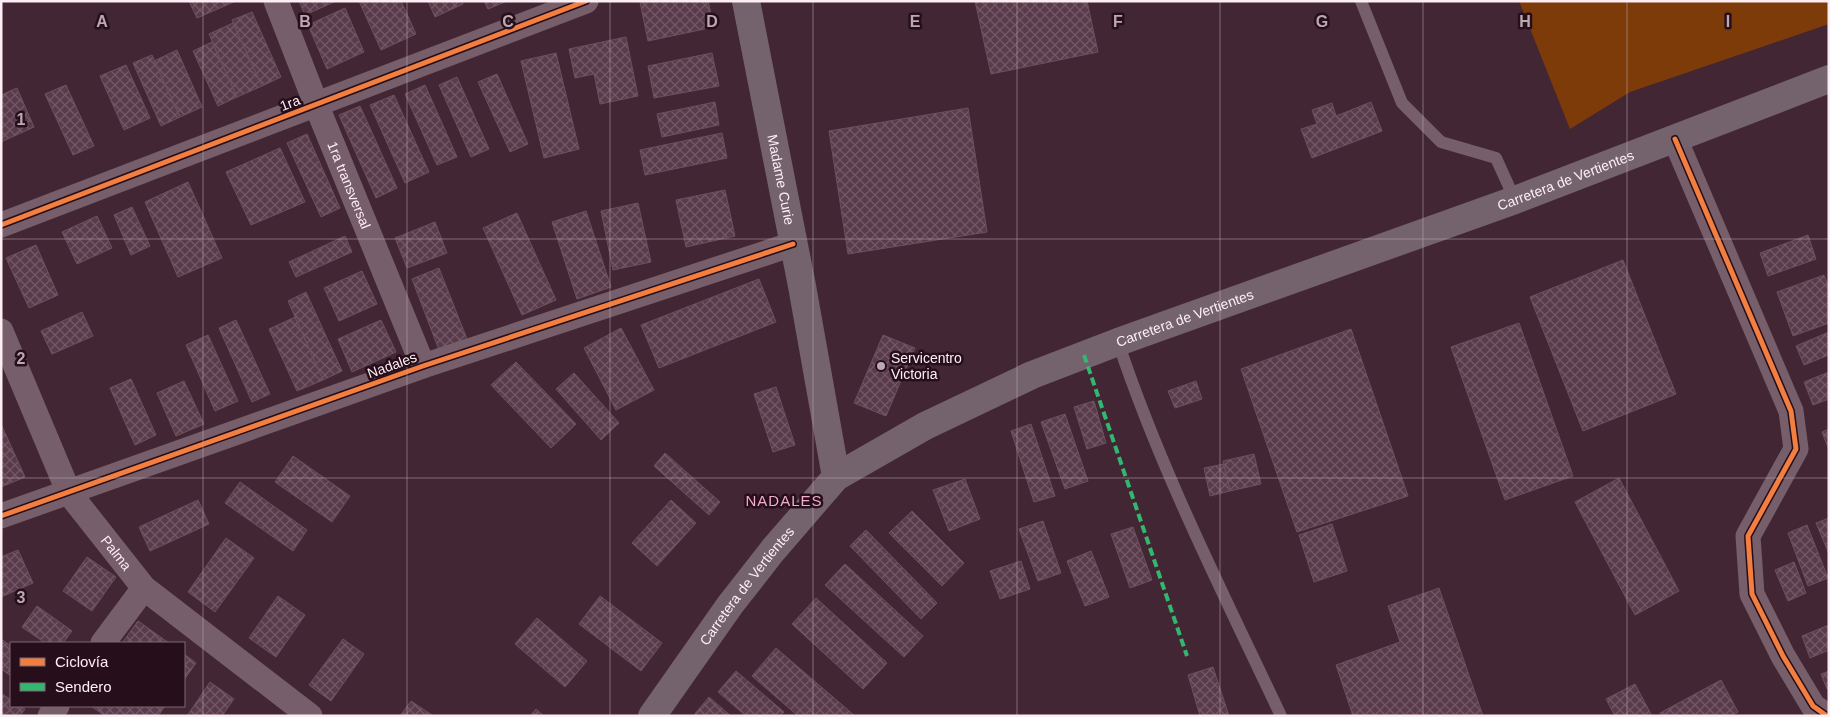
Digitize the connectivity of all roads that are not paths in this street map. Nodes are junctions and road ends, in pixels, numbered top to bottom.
1 (276, 1) edge
2 (586, 1) edge
3 (746, 1) edge
4 (1361, 1) edge
5 (1829, 79) edge
6 (316, 104) junction
7 (1675, 139) junction
8 (1515, 200) junction
9 (1, 225) edge
10 (794, 244) junction
11 (1, 331) edge
12 (1118, 342) junction
13 (423, 366) junction
14 (836, 477) junction
15 (68, 493) junction
16 (1, 516) edge
17 (144, 588) junction
18 (104, 642) edge
19 (310, 716) edge
20 (652, 716) edge
21 (1281, 716) edge
22 (1826, 716) edge

1 - 6 street, 1ra transversal
2 - 6 street, 1ra
3 - 10 main road, Madame Curie
4 - 8 lane
5 - 7 main road, Carretera de Vertientes
6 - 9 street, 1ra
6 - 13 street, 1ra transversal
7 - 8 main road, Carretera de Vertientes
7 - 22 street
8 - 12 main road, Carretera de Vertientes
10 - 13 street, Nadales
10 - 14 main road, Madame Curie
11 - 15 street, Palma
12 - 14 main road, Carretera de Vertientes
12 - 21 lane
13 - 15 street, Nadales
14 - 20 main road, Carretera de Vertientes
15 - 16 street, Nadales
15 - 17 street, Palma
17 - 18 street
17 - 19 street, Palma

